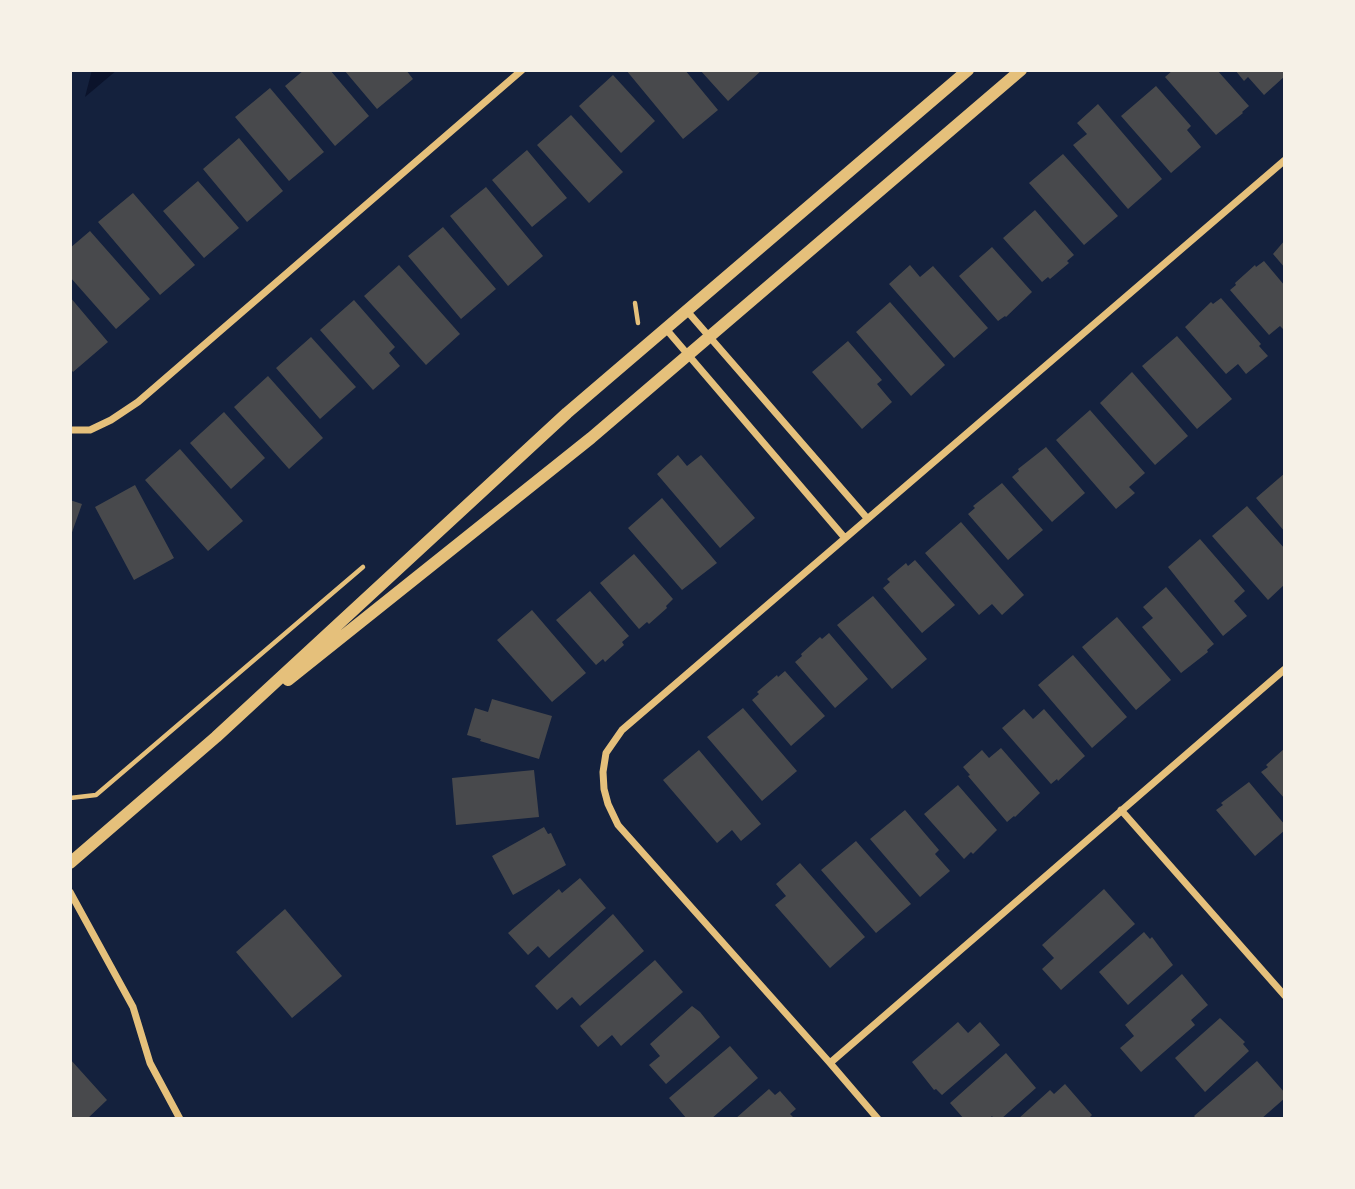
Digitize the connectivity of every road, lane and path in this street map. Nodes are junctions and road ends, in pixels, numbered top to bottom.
1 (522, 70) edge
2 (968, 70) edge
3 (1021, 70) edge
4 (1285, 160) edge
5 (635, 303) dead end
6 (687, 311) junction
7 (666, 329) junction
8 (640, 333) dead end
9 (709, 336) junction
10 (688, 354) junction
11 (70, 430) edge
12 (867, 518) junction
13 (845, 537) junction
14 (372, 560) dead end
15 (1285, 669) edge
16 (216, 737) junction
17 (70, 798) edge
18 (1121, 810) junction
19 (70, 863) edge
20 (70, 892) edge
21 (1285, 996) edge
22 (830, 1063) junction
23 (180, 1119) edge
24 (878, 1119) edge

1 - 11 street
2 - 6 street
3 - 9 street
4 - 12 street
5 - 8 path
6 - 7 street
6 - 9 street
7 - 10 street
7 - 16 street
9 - 10 street
9 - 12 street
10 - 13 street
10 - 16 street
12 - 13 street
13 - 22 street
14 - 17 path
15 - 18 street
16 - 19 street
18 - 21 street
18 - 22 street
20 - 23 street
22 - 24 street

